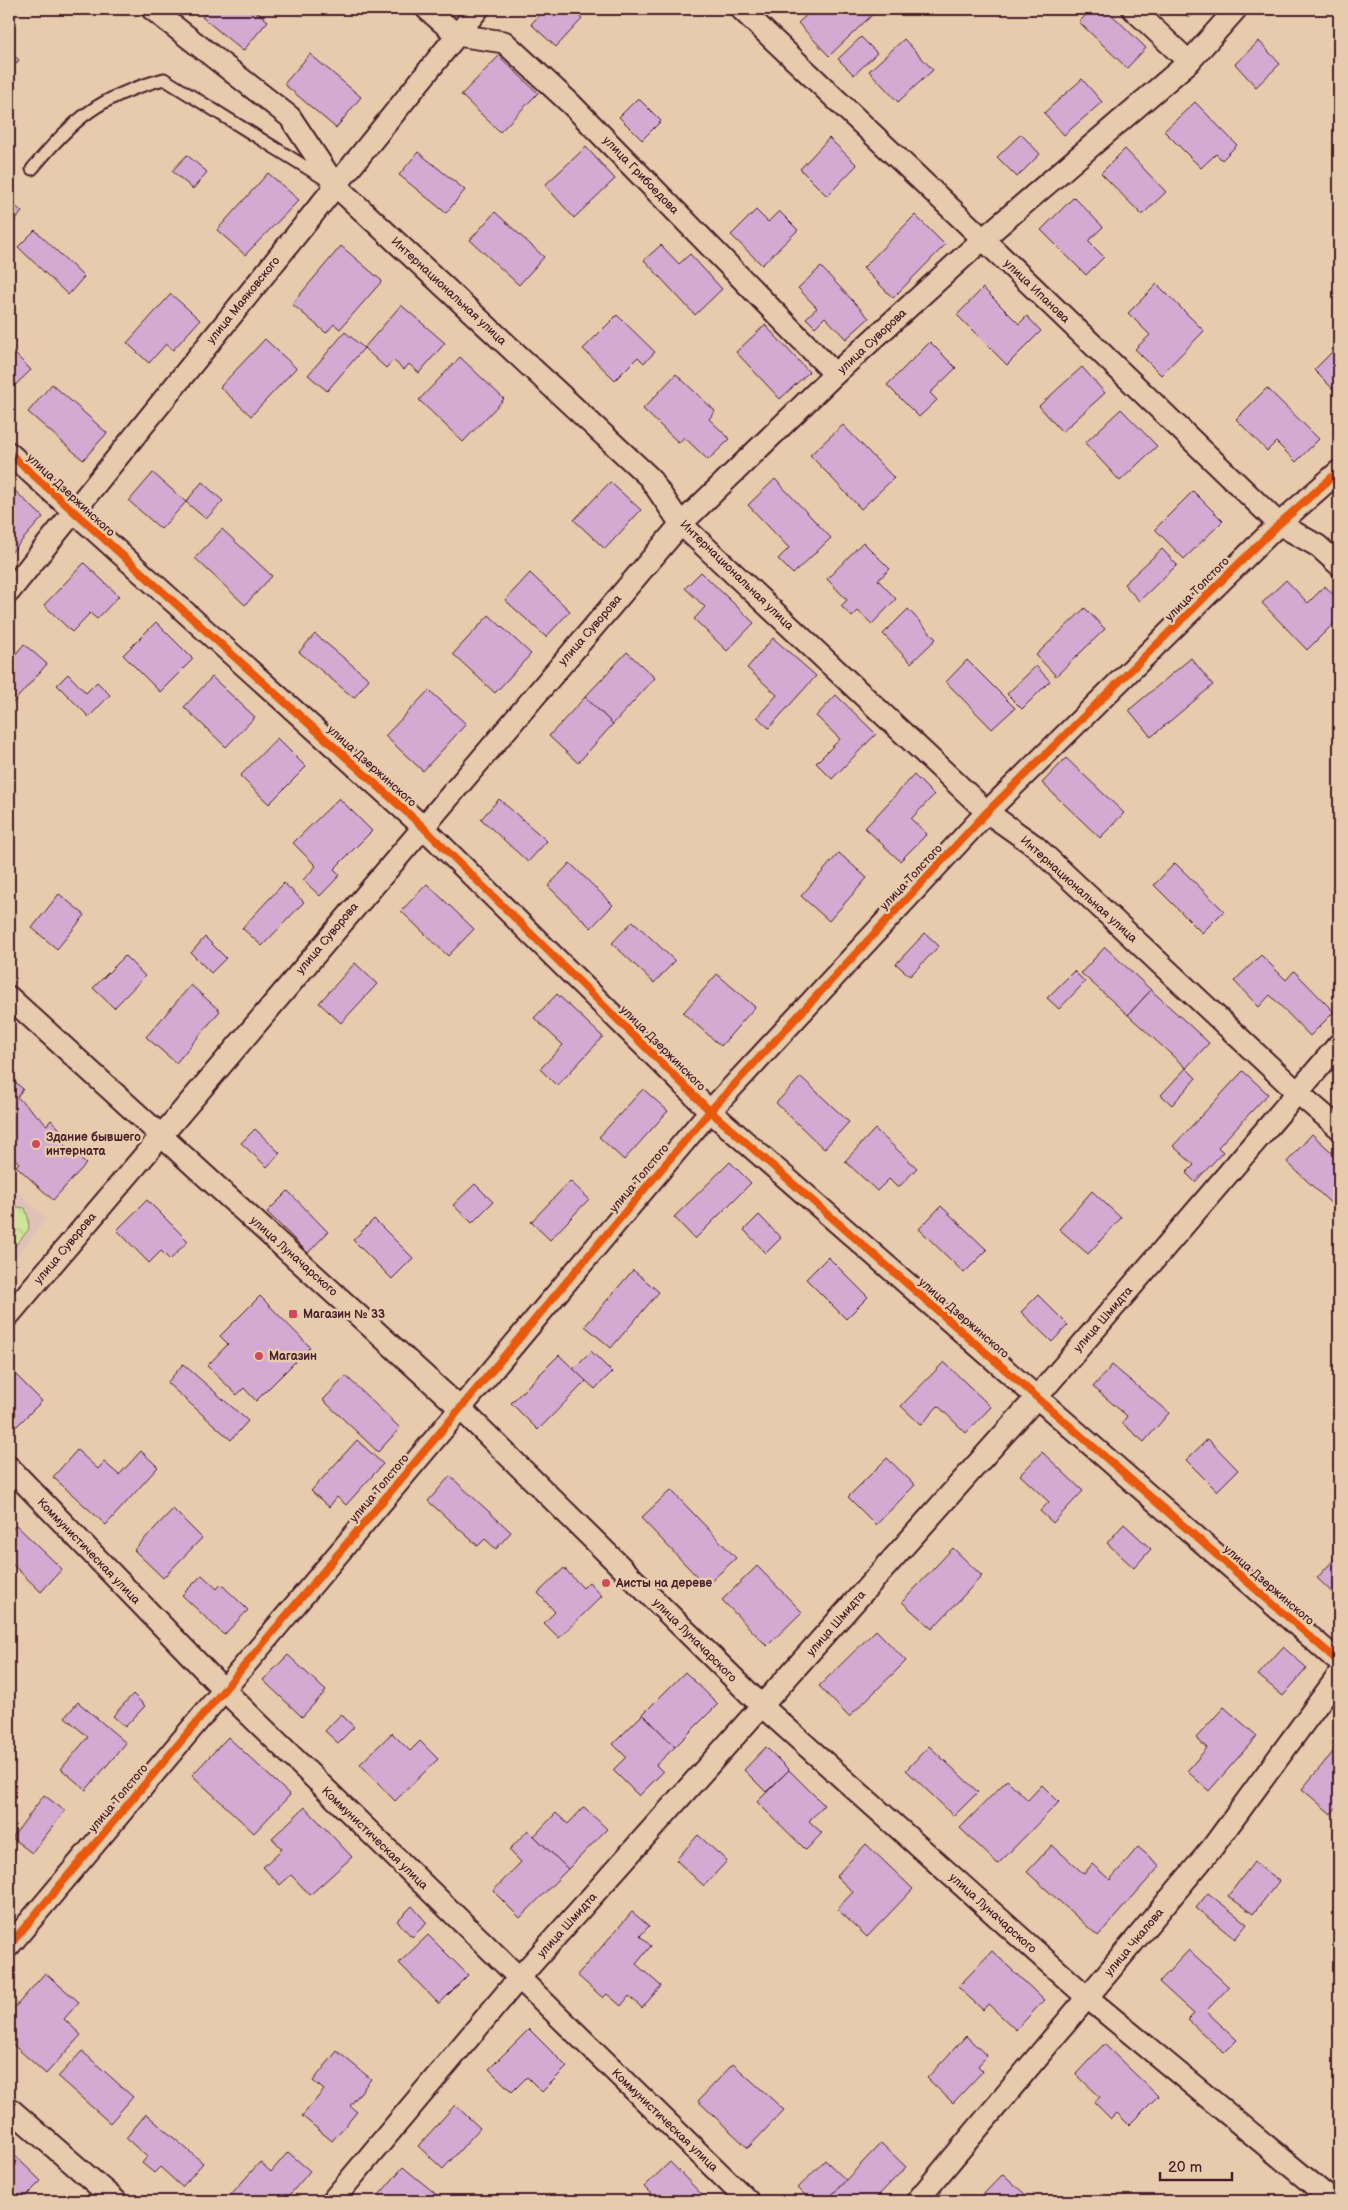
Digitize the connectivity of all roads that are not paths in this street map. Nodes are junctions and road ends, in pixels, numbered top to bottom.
1 (152, 9) edge
2 (427, 9) edge
3 (478, 9) edge
4 (741, 9) edge
5 (1133, 9) edge
6 (1236, 9) edge
7 (457, 35) junction
8 (1189, 62) junction
9 (32, 169) dead end
10 (335, 185) junction
11 (983, 238) junction
12 (835, 374) junction
13 (9, 453) edge
14 (1339, 471) edge
15 (73, 513) junction
16 (681, 524) junction
17 (1279, 524) junction
18 (1339, 565) edge
19 (9, 592) edge
20 (987, 812) junction
21 (422, 826) junction
22 (9, 997) edge
23 (1339, 1044) edge
24 (1297, 1092) junction
25 (710, 1111) junction
26 (1339, 1128) edge
27 (160, 1135) junction
28 (9, 1315) edge
29 (1037, 1396) junction
30 (461, 1409) junction
31 (9, 1467) edge
32 (1339, 1662) edge
33 (1339, 1675) edge
34 (222, 1690) junction
35 (763, 1707) junction
36 (9, 1946) edge
37 (519, 1978) junction
38 (1088, 1998) junction
39 (9, 2108) edge
40 (116, 2201) edge
41 (332, 2201) edge
42 (748, 2201) edge
43 (918, 2201) edge
44 (1333, 2201) edge

1 - 10 street, Интернациональная улица
2 - 7 street
3 - 7 street, улица Маяковского
4 - 11 street, улица Ипанова
5 - 8 street
6 - 8 street, улица Суворова
7 - 10 street, улица Маяковского
7 - 12 street, улица Грибоедова
8 - 11 street, улица Суворова
9 - 10 lane
10 - 15 street, улица Маяковского
10 - 16 street, Интернациональная улица
11 - 12 street, улица Суворова
11 - 17 street, улица Ипанова
12 - 16 street, улица Суворова
13 - 15 street, улица Дзержинского
14 - 17 street, улица Толстого
15 - 19 street, улица Маяковского
15 - 21 street, улица Дзержинского
16 - 20 street, Интернациональная улица
16 - 21 street, улица Суворова
17 - 18 street, улица Ипанова
17 - 20 street, улица Толстого
20 - 24 street, Интернациональная улица
20 - 25 street, улица Толстого
21 - 25 street, улица Дзержинского
21 - 27 street, улица Суворова
22 - 27 street, улица Луначарского
23 - 24 street, улица Шмидта
24 - 26 street, Интернациональная улица
24 - 29 street, улица Шмидта
25 - 29 street, улица Дзержинского
25 - 30 street, улица Толстого
27 - 28 street, улица Суворова
27 - 30 street, улица Луначарского
29 - 32 street, улица Дзержинского
29 - 35 street, улица Шмидта
30 - 34 street, улица Толстого
30 - 35 street, улица Луначарского
31 - 34 street, Коммунистическая улица
33 - 38 street, улица Чкалова
34 - 36 street, улица Толстого
34 - 37 street, Коммунистическая улица
35 - 37 street, улица Шмидта
35 - 38 street, улица Луначарского
37 - 41 street, улица Шмидта
37 - 42 street, Коммунистическая улица
38 - 43 street, улица Чкалова
38 - 44 street, улица Луначарского
39 - 40 street

